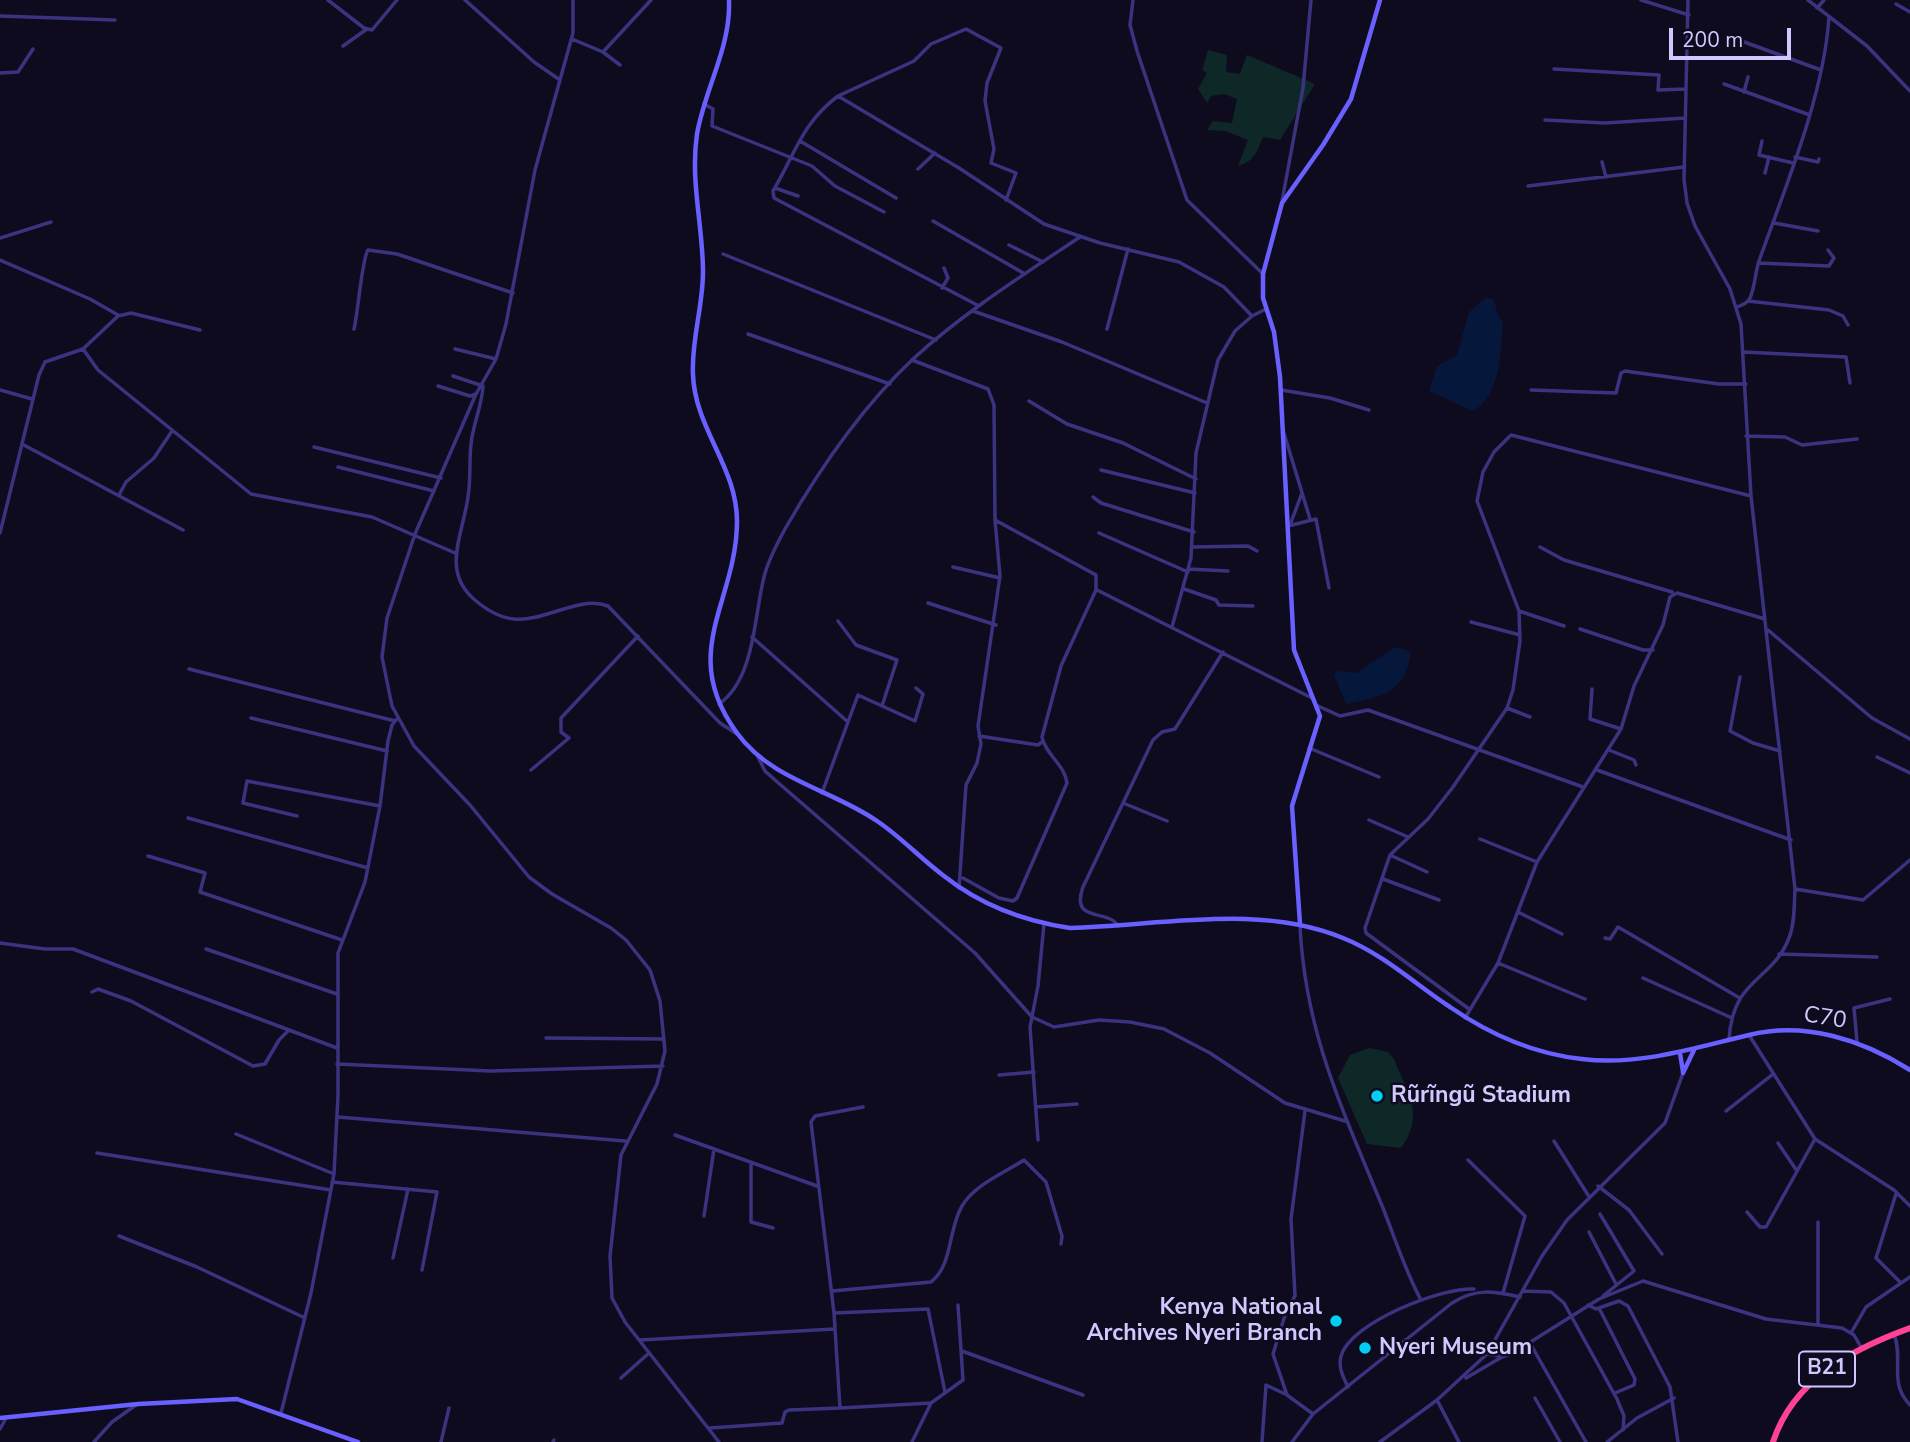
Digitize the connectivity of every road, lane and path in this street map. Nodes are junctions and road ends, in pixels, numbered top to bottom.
1 (328, 0) edge
2 (397, 0) edge
3 (465, 0) edge
4 (573, 0) edge
5 (651, 0) edge
6 (729, 0) edge
7 (1133, 0) edge
8 (1311, 0) edge
9 (1380, 0) edge
10 (1641, 0) edge
11 (1688, 0) edge
12 (1808, 0) edge
13 (1824, 0) edge
14 (1896, 4) dead end
15 (1817, 8) junction
16 (1910, 12) edge
17 (1689, 15) junction
18 (0, 16) edge
19 (1829, 18) junction
20 (115, 20) dead end
21 (367, 29) junction
22 (572, 38) junction
23 (1736, 39) dead end
24 (343, 46) dead end
25 (33, 49) dead end
26 (603, 52) junction
27 (620, 65) dead end
28 (1554, 69) dead end
29 (1821, 71) junction
30 (0, 73) edge
31 (1748, 77) dead end
32 (560, 80) junction
33 (1724, 84) dead end
34 (1686, 89) junction
35 (1910, 91) edge
36 (1744, 92) junction
37 (838, 96) junction
38 (704, 104) junction
39 (1807, 114) junction
40 (1685, 118) junction
41 (1545, 120) dead end
42 (1762, 141) dead end
43 (800, 142) junction
44 (935, 153) junction
45 (1769, 157) junction
46 (1794, 157) junction
47 (790, 158) junction
48 (1819, 159) dead end
49 (1602, 162) dead end
50 (1793, 163) junction
51 (1684, 167) junction
52 (918, 169) dead end
53 (1765, 173) dead end
54 (1606, 177) junction
55 (1528, 186) dead end
56 (775, 188) junction
57 (798, 196) dead end
58 (896, 198) dead end
59 (1006, 200) junction
60 (1282, 203) junction
61 (884, 212) dead end
62 (933, 221) dead end
63 (51, 222) dead end
64 (1774, 223) junction
65 (1818, 231) dead end
66 (1080, 237) junction
67 (0, 238) edge
68 (1009, 245) dead end
69 (1128, 249) junction
70 (1828, 250) dead end
71 (723, 254) dead end
72 (0, 260) edge
73 (1043, 262) junction
74 (1758, 263) junction
75 (944, 268) dead end
76 (1025, 274) junction
77 (1263, 274) junction
78 (942, 288) junction
79 (513, 293) junction
80 (1748, 301) junction
81 (979, 306) junction
82 (1737, 307) junction
83 (1266, 309) junction
84 (973, 311) junction
85 (118, 316) junction
86 (1252, 316) junction
87 (1848, 325) dead end
88 (354, 328) dead end
89 (1107, 329) dead end
90 (200, 330) dead end
91 (748, 334) dead end
92 (936, 340) junction
93 (83, 349) junction
94 (455, 349) dead end
95 (1743, 352) junction
96 (496, 359) junction
97 (912, 360) junction
98 (453, 376) dead end
99 (1850, 383) dead end
100 (890, 384) junction
101 (1746, 384) junction
102 (438, 386) dead end
103 (484, 386) junction
104 (0, 390) edge
105 (1281, 390) junction
106 (1531, 390) dead end
107 (476, 394) junction
108 (33, 399) junction
109 (1029, 401) dead end
110 (1207, 403) junction
111 (1369, 410) dead end
112 (1281, 430) junction
113 (172, 431) junction
114 (1746, 436) junction
115 (1857, 439) dead end
116 (22, 444) junction
117 (314, 447) dead end
118 (338, 467) dead end
119 (1101, 470) dead end
120 (440, 478) junction
121 (1196, 479) junction
122 (435, 491) junction
123 (1195, 492) junction
124 (1303, 492) junction
125 (119, 495) junction
126 (1751, 496) junction
127 (1093, 497) dead end
128 (1310, 519) junction
129 (995, 520) junction
130 (1288, 526) junction
131 (183, 530) dead end
132 (0, 533) edge
133 (1099, 533) dead end
134 (1194, 533) junction
135 (415, 534) junction
136 (1192, 547) junction
137 (1540, 547) dead end
138 (1257, 551) dead end
139 (455, 553) junction
140 (953, 567) dead end
141 (1228, 570) dead end
142 (1188, 571) junction
143 (1000, 578) junction
144 (1329, 588) dead end
145 (1184, 589) junction
146 (1096, 590) junction
147 (1674, 593) junction
148 (928, 603) dead end
149 (1253, 606) dead end
150 (1519, 611) junction
151 (1765, 619) junction
152 (838, 621) dead end
153 (1471, 622) dead end
154 (996, 625) junction
155 (1564, 626) dead end
156 (1172, 627) junction
157 (1766, 628) junction
158 (1580, 629) dead end
159 (1520, 635) junction
160 (638, 636) junction
161 (752, 637) junction
162 (1653, 650) junction
163 (1223, 652) junction
164 (189, 669) dead end
165 (1740, 677) dead end
166 (916, 688) dead end
167 (1592, 689) dead end
168 (1314, 699) junction
169 (719, 704) junction
170 (882, 706) junction
171 (1318, 706) junction
172 (1507, 708) junction
173 (1530, 717) dead end
174 (251, 718) dead end
175 (396, 720) junction
176 (848, 722) junction
177 (1621, 729) junction
178 (737, 734) junction
179 (979, 736) junction
180 (1910, 739) edge
181 (1043, 741) junction
182 (1309, 748) junction
183 (1478, 749) junction
184 (1609, 750) junction
185 (387, 751) junction
186 (1780, 751) junction
187 (1877, 757) dead end
188 (758, 758) junction
189 (1636, 765) dead end
190 (531, 770) dead end
191 (1597, 770) junction
192 (1910, 774) edge
193 (1379, 777) dead end
194 (1583, 787) junction
195 (822, 793) junction
196 (1123, 803) junction
197 (380, 806) junction
198 (297, 816) dead end
199 (188, 818) dead end
200 (1368, 820) dead end
201 (1167, 821) dead end
202 (1408, 837) junction
203 (1480, 839) dead end
204 (1791, 840) junction
205 (1390, 855) junction
206 (148, 856) dead end
207 (1910, 860) edge
208 (1538, 862) junction
209 (368, 868) junction
210 (1427, 872) dead end
211 (962, 878) junction
212 (1382, 879) junction
213 (960, 888) junction
214 (1795, 889) junction
215 (1438, 901) dead end
216 (1518, 912) junction
217 (1044, 924) junction
218 (1300, 924) junction
219 (1118, 926) junction
220 (1562, 934) dead end
221 (1605, 938) dead end
222 (342, 940) junction
223 (0, 943) edge
224 (206, 949) dead end
225 (1779, 954) junction
226 (1877, 957) dead end
227 (1497, 963) junction
228 (1643, 978) dead end
229 (92, 992) dead end
230 (337, 994) junction
231 (1738, 998) junction
232 (1585, 999) dead end
233 (1891, 999) dead end
234 (1469, 1009) junction
235 (1032, 1017) junction
236 (1465, 1018) junction
237 (1732, 1018) junction
238 (288, 1031) junction
239 (1749, 1035) junction
240 (546, 1038) dead end
241 (664, 1039) junction
242 (1729, 1041) junction
243 (1857, 1042) junction
244 (337, 1048) junction
245 (1695, 1049) junction
246 (1680, 1053) junction
247 (338, 1064) junction
248 (663, 1066) junction
249 (1910, 1070) edge
250 (1034, 1072) junction
251 (1683, 1073) junction
252 (999, 1074) dead end
253 (1773, 1074) junction
254 (1077, 1104) dead end
255 (863, 1107) dead end
256 (1036, 1107) junction
257 (1305, 1111) junction
258 (1726, 1111) dead end
259 (337, 1117) junction
260 (1345, 1121) junction
261 (236, 1134) dead end
262 (675, 1135) dead end
263 (1815, 1139) junction
264 (1038, 1140) dead end
265 (1554, 1140) dead end
266 (625, 1141) junction
267 (1778, 1143) dead end
268 (714, 1149) junction
269 (97, 1153) dead end
270 (1468, 1160) dead end
271 (751, 1162) junction
272 (1797, 1171) junction
273 (334, 1174) junction
274 (332, 1182) junction
275 (817, 1186) junction
276 (1598, 1186) junction
277 (408, 1189) junction
278 (331, 1190) junction
279 (1896, 1193) junction
280 (1589, 1196) junction
281 (1910, 1206) edge
282 (1747, 1212) dead end
283 (1600, 1214) dead end
284 (704, 1216) dead end
285 (1818, 1222) dead end
286 (773, 1228) dead end
287 (1589, 1232) dead end
288 (119, 1236) dead end
289 (1061, 1244) dead end
290 (1662, 1254) dead end
291 (393, 1258) dead end
292 (422, 1270) dead end
293 (1910, 1277) edge
294 (1901, 1283) junction
295 (1616, 1284) junction
296 (1484, 1290) junction
297 (832, 1291) junction
298 (1522, 1291) junction
299 (1503, 1293) junction
300 (1520, 1297) junction
301 (1602, 1298) junction
302 (1421, 1300) junction
303 (958, 1305) dead end
304 (1588, 1305) junction
305 (1600, 1308) junction
306 (834, 1313) junction
307 (1573, 1315) junction
308 (305, 1318) junction
309 (1818, 1325) junction
310 (1910, 1328) edge
311 (834, 1329) junction
312 (1851, 1333) junction
313 (1894, 1334) junction
314 (639, 1340) junction
315 (1530, 1343) junction
316 (1862, 1349) junction
317 (962, 1351) junction
318 (649, 1353) junction
319 (1487, 1354) junction
320 (1503, 1357) junction
321 (621, 1378) dead end
322 (1461, 1380) junction
323 (1348, 1387) junction
324 (945, 1392) junction
325 (1614, 1394) junction
326 (1083, 1395) dead end
327 (1287, 1395) junction
328 (1535, 1398) dead end
329 (1674, 1398) junction
330 (1437, 1400) junction
331 (931, 1403) junction
332 (138, 1404) junction
333 (1910, 1405) edge
334 (449, 1408) dead end
335 (840, 1408) junction
336 (281, 1413) junction
337 (1313, 1414) junction
338 (1623, 1416) junction
339 (2, 1419) edge
340 (1634, 1420) junction
341 (710, 1428) junction
342 (0, 1429) edge
343 (1623, 1430) junction
344 (94, 1442) edge
345 (358, 1442) edge
346 (441, 1442) edge
347 (719, 1442) edge
348 (912, 1442) edge
349 (1262, 1442) edge
350 (1292, 1442) edge
351 (1380, 1442) edge
352 (1459, 1442) edge
353 (1560, 1442) edge
354 (1586, 1442) edge
355 (1607, 1442) edge
356 (1678, 1442) edge
357 (1773, 1442) edge

1 - 21 street
2 - 21 street
3 - 32 street
4 - 22 street
5 - 26 street
6 - 38 main road, C70
7 - 77 street
8 - 60 street
9 - 60 main road
10 - 17 street
11 - 17 street
12 - 15 street
13 - 15 street
14 - 16 street
15 - 19 street
17 - 34 street
18 - 20 street
19 - 29 street
19 - 35 street
21 - 24 street
22 - 26 street
22 - 32 street
23 - 29 street
25 - 30 street
26 - 27 street
28 - 34 street
29 - 39 street
31 - 36 street
32 - 79 street
33 - 36 street
34 - 40 street
36 - 39 street
37 - 43 street
37 - 44 street
37 - 59 street
38 - 47 street
38 - 169 main road, C70
39 - 46 street
40 - 41 street
40 - 51 street
42 - 45 street
43 - 47 street
43 - 58 street
44 - 52 street
44 - 59 street
45 - 50 street
45 - 53 street
46 - 48 street
46 - 50 street
47 - 56 street
47 - 61 street
49 - 54 street
50 - 64 street
51 - 54 street
51 - 82 street
54 - 55 street
56 - 57 street
56 - 78 street
59 - 66 street
60 - 77 main road
62 - 76 street
63 - 67 street
64 - 65 street
64 - 74 street
66 - 69 street
66 - 73 street
68 - 73 street
69 - 86 street
69 - 89 street
70 - 74 street
71 - 92 street
72 - 85 street
73 - 76 street
74 - 80 street
75 - 78 street
76 - 81 street
77 - 83 main road
78 - 81 street
79 - 88 street
79 - 96 street
80 - 82 street
80 - 87 street
81 - 84 street
82 - 95 street
83 - 86 street
83 - 105 main road
84 - 92 street
84 - 110 street
85 - 90 street
85 - 93 street
86 - 110 street
91 - 100 street
92 - 97 street
93 - 108 street
93 - 113 street
94 - 96 street
95 - 99 street
95 - 101 street
96 - 103 street
97 - 100 street
97 - 129 street
98 - 103 street
100 - 161 street
101 - 106 street
101 - 114 street
102 - 107 street
103 - 107 street
103 - 139 street
104 - 108 street
105 - 111 street
105 - 112 main road
107 - 120 street
108 - 116 street
109 - 121 street
110 - 121 street
112 - 124 street
112 - 130 main road
113 - 125 street
113 - 135 street
114 - 115 street
114 - 126 street
116 - 125 street
116 - 132 street
117 - 120 street
118 - 122 street
119 - 123 street
120 - 122 street
121 - 123 street
122 - 135 street
123 - 134 street
124 - 128 street
124 - 130 street
125 - 131 street
126 - 150 street
126 - 151 street
127 - 134 street
128 - 130 street
128 - 144 street
129 - 143 street
129 - 146 street
130 - 168 main road
133 - 142 street
134 - 136 street
135 - 139 street
135 - 175 street
136 - 138 street
136 - 142 street
137 - 147 street
139 - 160 street
140 - 143 street
141 - 142 street
142 - 145 street
143 - 154 street
145 - 149 street
145 - 156 street
146 - 156 street
146 - 181 street
147 - 151 street
147 - 162 street
148 - 154 street
150 - 155 street
150 - 159 street
151 - 157 street
152 - 170 street
153 - 159 street
154 - 179 street
156 - 163 street
157 - 180 street
157 - 186 street
158 - 162 street
159 - 172 street
160 - 178 street
160 - 190 street
161 - 169 street
161 - 176 street
162 - 177 street
163 - 168 street
163 - 196 street
164 - 175 street
165 - 186 street
166 - 170 street
167 - 177 street
168 - 171 main road
169 - 178 main road, C70
170 - 176 street
171 - 182 main road
171 - 183 street
172 - 173 street
172 - 183 street
174 - 185 street
175 - 185 street
175 - 241 street
176 - 195 street
177 - 184 street
178 - 188 main road, C70
179 - 181 street
179 - 211 street
181 - 211 street
182 - 193 street
182 - 218 main road
183 - 194 street
183 - 202 street
184 - 189 street
184 - 191 street
185 - 197 street
186 - 204 street
187 - 192 street
188 - 195 main road, C70
188 - 235 street
191 - 194 street
191 - 204 street
194 - 208 street
195 - 213 main road, C70
196 - 201 street
196 - 219 street
197 - 198 street
197 - 209 street
199 - 209 street
200 - 202 street
202 - 205 street
203 - 208 street
204 - 214 street
205 - 210 street
205 - 212 street
206 - 222 street
207 - 214 street
208 - 216 street
209 - 222 street
211 - 213 street
212 - 215 street
212 - 234 street
213 - 217 main road, C70
214 - 225 street
216 - 220 street
216 - 227 street
217 - 219 main road, C70
217 - 235 street
218 - 219 main road, C70
218 - 236 main road, C70
218 - 260 street
221 - 231 street
222 - 230 street
223 - 238 street
224 - 230 street
225 - 226 street
225 - 231 street
227 - 232 street
227 - 234 street
228 - 237 street
229 - 238 street
230 - 244 street
231 - 237 street
233 - 243 street
234 - 236 street
235 - 250 street
235 - 257 street
236 - 246 main road, C70
237 - 242 street
238 - 244 street
239 - 242 main road, C70 / C70
239 - 243 main road, C70 / C70
239 - 253 street
240 - 241 street
241 - 248 street
242 - 245 main road, C70
243 - 249 main road, C70 / C70
244 - 247 street
245 - 246 main road, C70
245 - 251 main road
246 - 251 main road
247 - 248 street
247 - 259 street
248 - 266 street
250 - 252 street
250 - 256 street
251 - 276 street
253 - 258 street
253 - 263 street
254 - 256 street
255 - 275 street
256 - 264 street
257 - 260 street
257 - 327 street
259 - 266 street
259 - 273 street
260 - 302 street
261 - 273 street
262 - 268 street
263 - 272 street
263 - 279 street
265 - 280 street
266 - 314 street
267 - 272 street
268 - 271 street
268 - 284 street
269 - 278 street
270 - 299 street
271 - 275 street
271 - 286 street
272 - 282 street
273 - 274 street
274 - 277 street
274 - 278 street
275 - 297 street
276 - 280 street
276 - 290 street
277 - 291 street
277 - 292 street
278 - 308 street
279 - 281 street
279 - 294 street
280 - 298 street
283 - 295 street
285 - 309 street
287 - 295 street
288 - 308 street
289 - 297 street
293 - 294 street
294 - 312 street
295 - 301 street
296 - 299 street
296 - 302 street
296 - 323 street
297 - 306 street
298 - 300 street
298 - 307 street
299 - 300 street
300 - 319 street
301 - 304 street
301 - 309 street
302 - 323 street
303 - 317 street
304 - 305 street
304 - 307 street
305 - 325 street
305 - 329 street
306 - 311 street
306 - 324 street
307 - 315 street
307 - 325 street
308 - 336 street
309 - 312 street
310 - 313 highway, B21
311 - 314 street
311 - 335 street
312 - 316 street
313 - 316 highway, B21
313 - 333 street
314 - 318 street
315 - 320 street
315 - 354 street
316 - 357 highway, B21
317 - 324 street
317 - 326 street
318 - 321 street
318 - 341 street
319 - 320 street
319 - 322 street
320 - 322 street
322 - 330 street
323 - 337 street
324 - 331 street
325 - 338 street
327 - 337 street
327 - 349 street
328 - 353 street
329 - 340 street
329 - 356 street
330 - 351 street
330 - 352 street
331 - 335 street
331 - 348 street
332 - 336 main road
332 - 339 main road
332 - 344 street
334 - 346 street
335 - 341 street
336 - 345 main road
337 - 350 street
338 - 340 street
338 - 343 street
339 - 342 street
340 - 343 street
341 - 347 street
343 - 355 street

